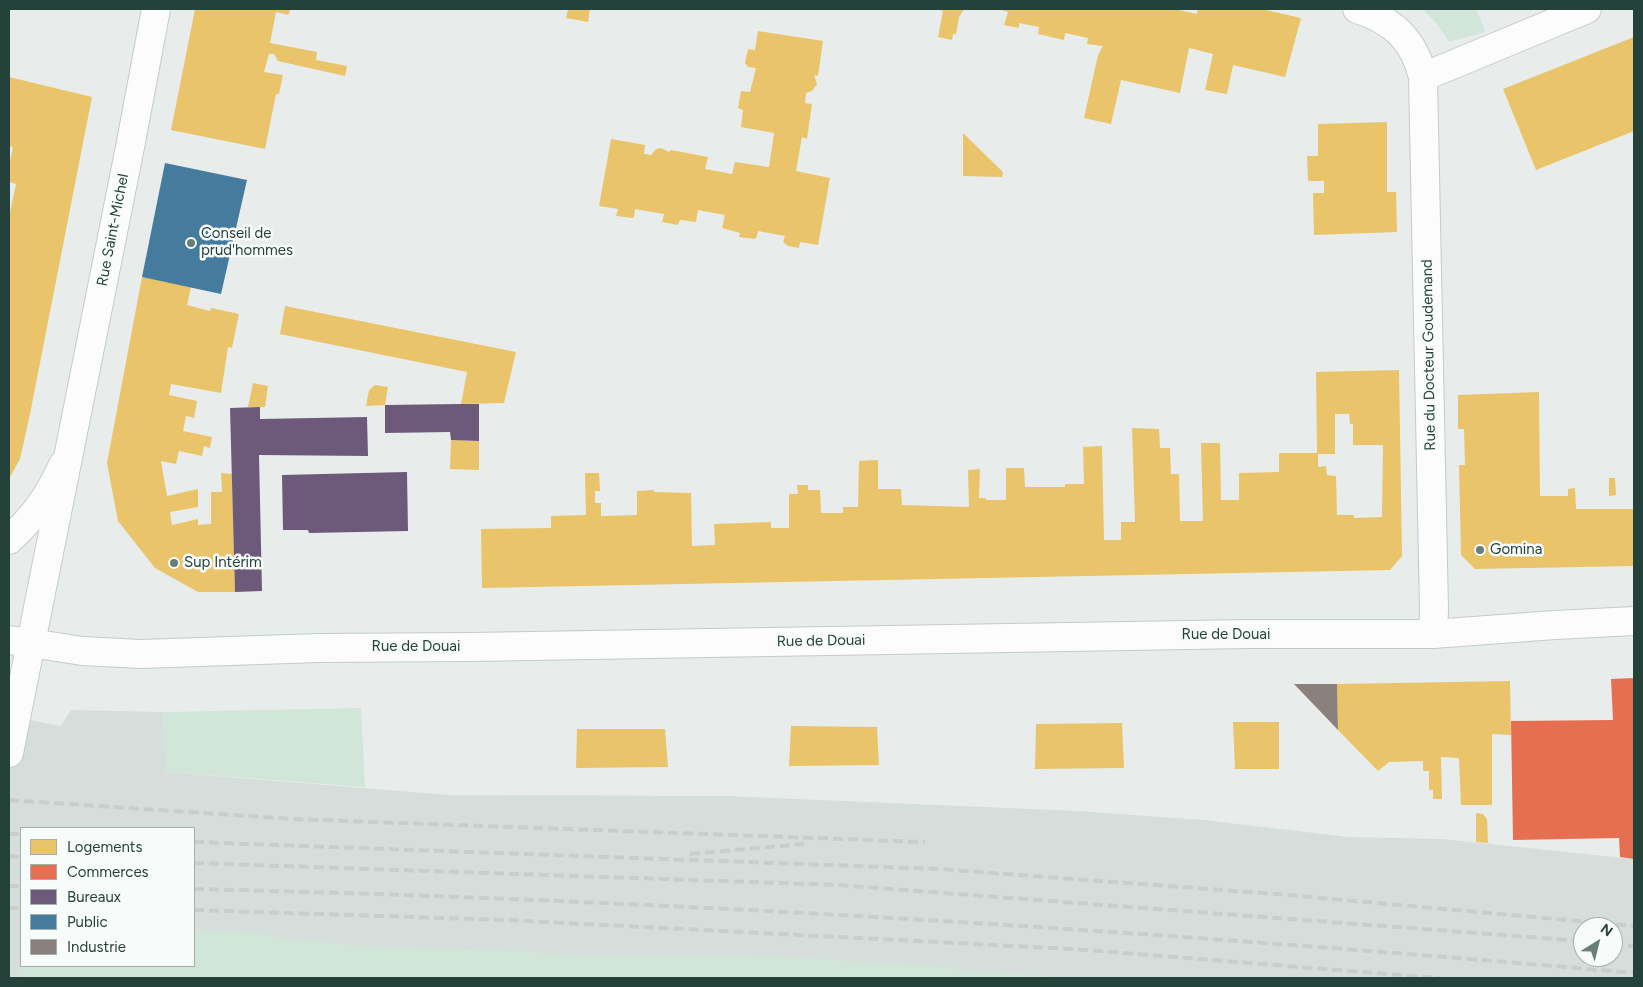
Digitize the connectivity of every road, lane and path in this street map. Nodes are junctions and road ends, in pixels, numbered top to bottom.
1 (156, 9) edge
2 (1357, 9) edge
3 (1587, 9) edge
4 (1424, 77) junction
5 (70, 450) junction
6 (9, 540) edge
7 (1634, 621) edge
8 (1433, 634) junction
9 (20, 641) edge
10 (9, 753) edge

1 - 5 street, Rue Saint-Michel
2 - 4 street, Rue du Docteur Goudemand
3 - 4 street
4 - 8 street, Rue du Docteur Goudemand
5 - 6 street, Rue Saint-Michel
5 - 9 street, Rue Saint-Michel
7 - 8 street, Rue de Douai
8 - 9 street, Rue de Douai
9 - 10 street, Rue Saint-Michel

